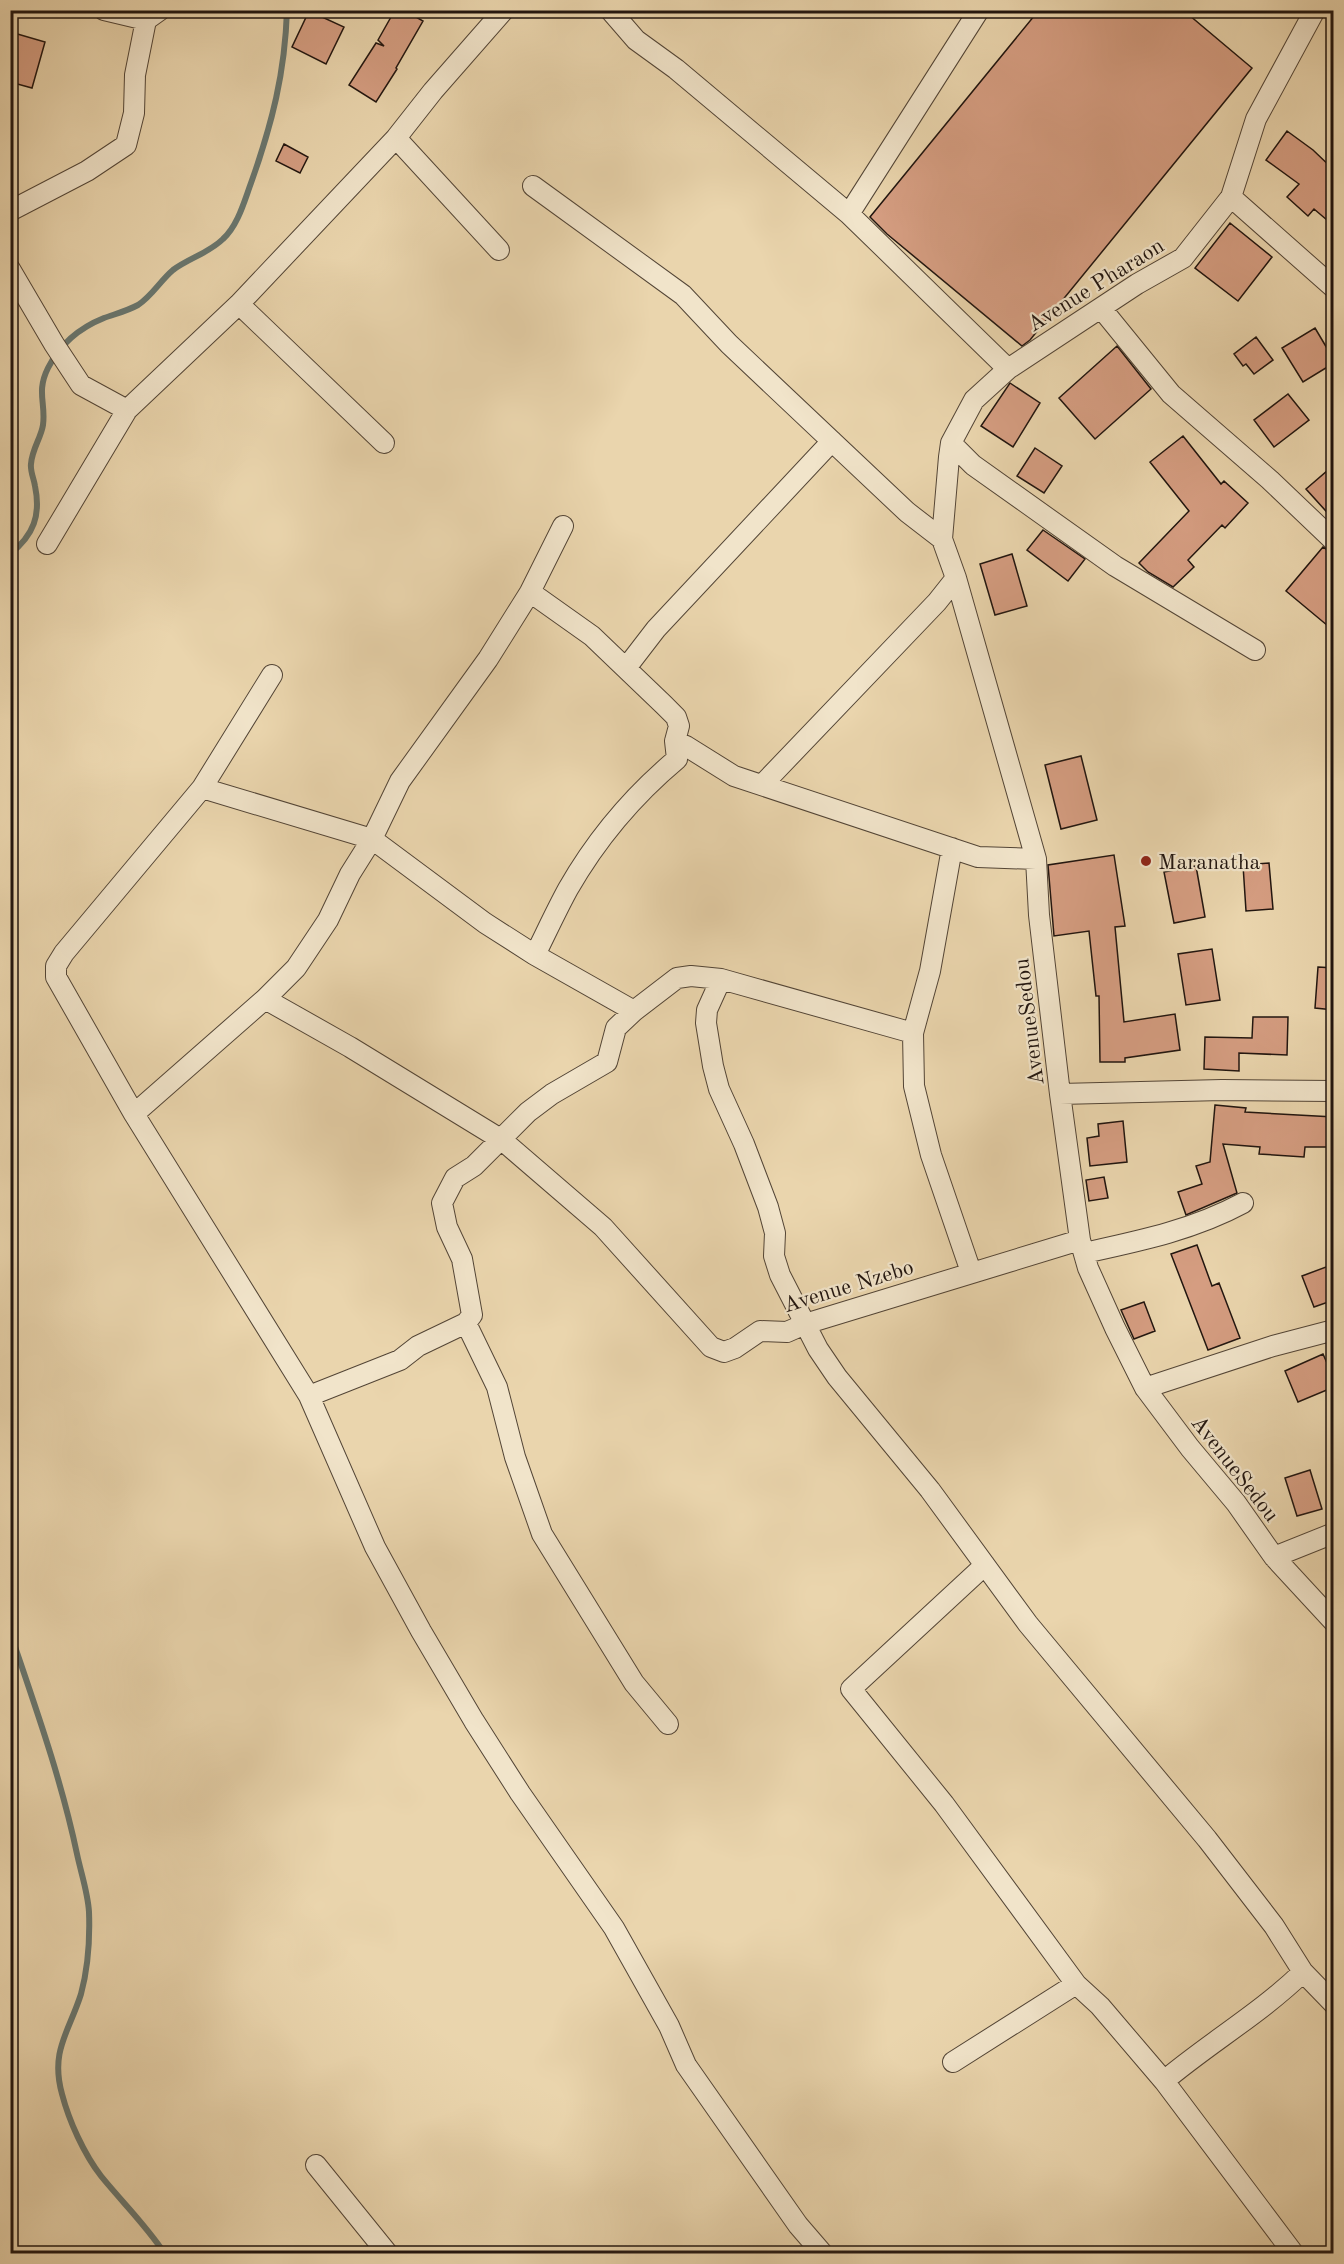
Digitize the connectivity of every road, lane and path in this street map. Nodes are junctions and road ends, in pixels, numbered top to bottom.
1 (104, 10) edge
2 (504, 10) edge
3 (610, 10) edge
4 (980, 10) edge
5 (1315, 10) edge
6 (153, 15) edge
7 (396, 138) junction
8 (533, 186) dead end
9 (1231, 197) junction
10 (10, 212) edge
11 (849, 214) junction
12 (499, 250) dead end
13 (10, 269) edge
14 (1334, 288) edge
15 (239, 304) junction
16 (1101, 308) junction
17 (1008, 369) junction
18 (127, 410) junction
19 (832, 441) junction
20 (384, 443) dead end
21 (951, 443) junction
22 (563, 526) dead end
23 (942, 539) junction
24 (1334, 541) edge
25 (47, 544) dead end
26 (956, 578) junction
27 (530, 592) junction
28 (1255, 650) dead end
29 (626, 668) junction
30 (272, 675) dead end
31 (675, 741) junction
32 (762, 785) junction
33 (202, 788) junction
34 (372, 839) junction
35 (952, 848) junction
36 (1036, 859) junction
37 (535, 955) junction
38 (721, 980) junction
39 (265, 999) junction
40 (634, 1011) junction
41 (913, 1033) junction
42 (1334, 1091) edge
43 (1060, 1094) junction
44 (134, 1114) junction
45 (502, 1140) junction
46 (1243, 1203) dead end
47 (1082, 1246) junction
48 (970, 1272) junction
49 (466, 1323) junction
50 (805, 1324) junction
51 (1334, 1330) edge
52 (1145, 1388) junction
53 (309, 1396) junction
54 (1334, 1533) edge
55 (1274, 1557) junction
56 (985, 1565) junction
57 (1334, 1622) edge
58 (668, 1724) dead end
59 (1303, 1972) junction
60 (1076, 1984) junction
61 (1334, 2004) edge
62 (953, 2062) dead end
63 (1164, 2081) junction
64 (316, 2165) dead end
65 (388, 2253) edge
66 (823, 2253) edge
67 (1294, 2253) edge

1 - 6 street
2 - 7 street
3 - 11 street
4 - 11 street
5 - 9 street, Avenue Pharaon
6 - 10 street
7 - 12 street
7 - 15 street
8 - 19 street
9 - 14 street
9 - 16 street, Avenue Pharaon
11 - 17 street
13 - 18 street
15 - 18 street
15 - 20 street
16 - 17 street, Avenue Pharaon
16 - 24 street
17 - 21 street, AvenueSedou
18 - 25 street
19 - 23 street
19 - 29 street
21 - 23 street, AvenueSedou
21 - 28 street
22 - 27 street
23 - 26 street, AvenueSedou
26 - 32 street
26 - 36 street, AvenueSedou
27 - 29 street
27 - 34 street
29 - 31 street
30 - 33 street
31 - 32 street
31 - 37 street
32 - 35 street
33 - 34 street
33 - 44 street
34 - 37 street
34 - 39 street
35 - 36 street
35 - 41 street
36 - 43 street, AvenueSedou
37 - 40 street
38 - 40 street
38 - 41 street
38 - 50 street
39 - 44 street
39 - 45 street
40 - 45 street
41 - 48 street
42 - 43 street
43 - 47 street, AvenueSedou
44 - 53 street
45 - 49 street
45 - 50 street, Avenue Nzebo
46 - 47 street, Avenue Nzebo
47 - 48 street, Avenue Nzebo
47 - 52 street, AvenueSedou
48 - 50 street, Avenue Nzebo
49 - 53 street
49 - 58 street
50 - 56 street
51 - 52 street
52 - 55 street, AvenueSedou
53 - 66 street
54 - 55 street
55 - 57 street, AvenueSedou
56 - 59 street
56 - 60 street
59 - 61 street
59 - 63 street
60 - 62 street
60 - 63 street
63 - 67 street
64 - 65 street

